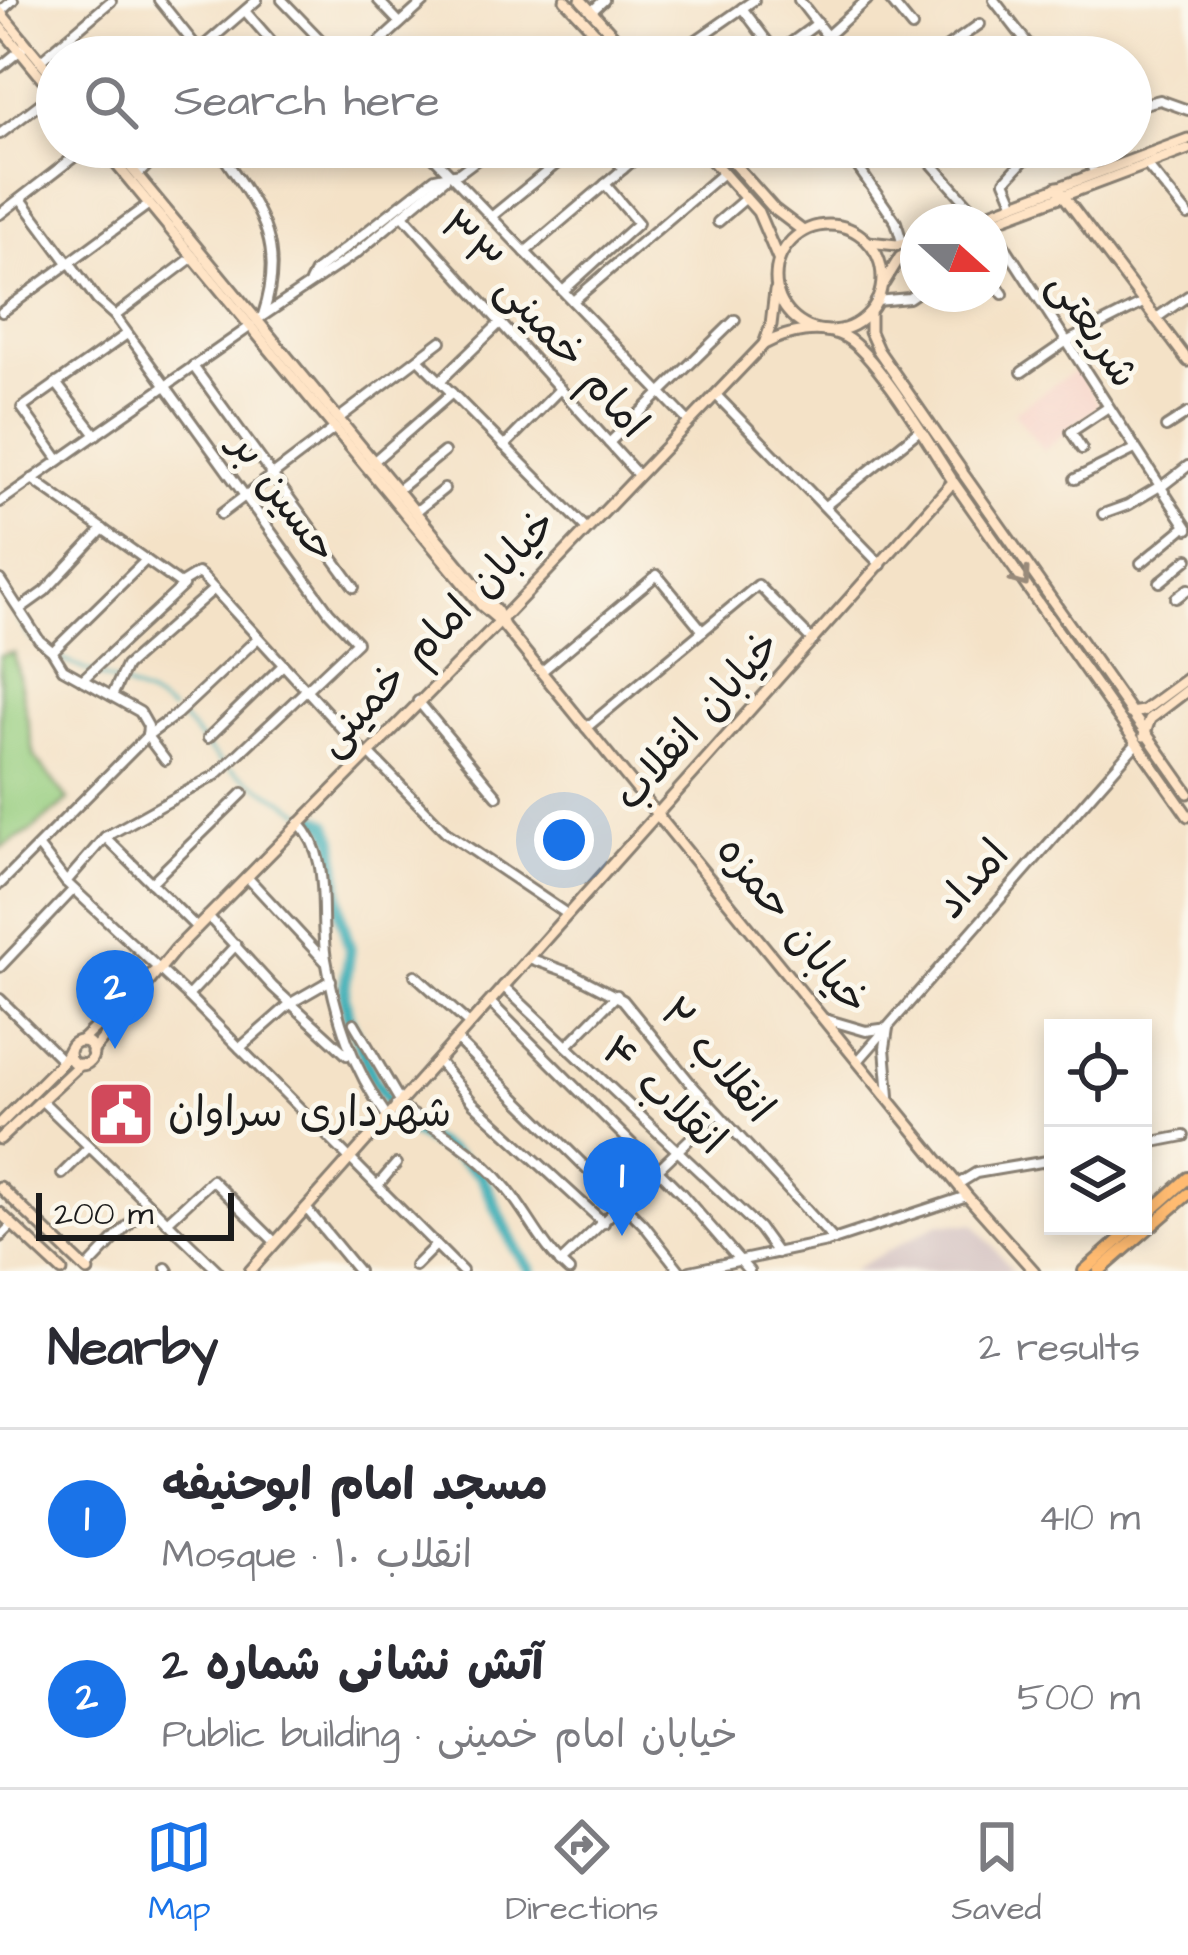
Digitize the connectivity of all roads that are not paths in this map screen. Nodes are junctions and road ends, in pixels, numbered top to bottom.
1 (14, 0) edge
2 (159, 0) edge
3 (257, 0) edge
4 (283, 0) edge
5 (378, 0) edge
6 (426, 0) edge
7 (565, 0) edge
8 (581, 0) edge
9 (604, 0) edge
10 (754, 0) edge
11 (799, 0) edge
12 (867, 0) edge
13 (890, 0) edge
14 (994, 0) edge
15 (111, 1) edge
16 (742, 8) junction
17 (245, 11) junction
18 (0, 12) edge
19 (591, 12) junction
20 (400, 23) junction
21 (818, 23) junction
22 (980, 24) dead end
23 (0, 27) edge
24 (912, 27) dead end
25 (828, 35) joint
26 (70, 36) edge
27 (183, 36) edge
28 (215, 36) edge
29 (267, 36) edge
30 (317, 36) edge
31 (386, 36) edge
32 (599, 36) edge
33 (613, 36) edge
34 (702, 36) edge
35 (762, 36) edge
36 (801, 36) edge
37 (963, 36) edge
38 (1022, 36) edge
39 (23, 48) junction
40 (36, 58) edge
41 (0, 67) edge
42 (36, 67) edge
43 (1152, 102) edge
44 (36, 108) edge
45 (1188, 110) edge
46 (0, 134) edge
47 (1188, 139) edge
48 (1188, 149) edge
49 (1152, 152) edge
50 (1152, 162) edge
51 (60, 168) edge
52 (120, 168) edge
53 (131, 168) edge
54 (144, 168) edge
55 (231, 168) edge
56 (441, 168) edge
57 (464, 168) edge
58 (552, 168) edge
59 (719, 168) edge
60 (736, 168) edge
61 (738, 168) edge
62 (859, 168) edge
63 (937, 168) edge
64 (1017, 168) edge
65 (1092, 168) edge
66 (1105, 168) edge
67 (1133, 168) edge
68 (1149, 168) edge
69 (623, 169) edge
70 (140, 172) dead end
71 (1094, 172) junction
72 (725, 175) junction
73 (449, 178) junction
74 (605, 184) junction
75 (1060, 191) junction
76 (746, 198) junction
77 (20, 199) junction
78 (150, 203) junction
79 (970, 204) edge
80 (1015, 204) junction
81 (1008, 208) edge
82 (1008, 212) edge
83 (0, 214) edge
84 (403, 215) junction
85 (1188, 215) edge
86 (491, 217) junction
87 (718, 221) dead end
88 (803, 231) junction
89 (900, 231) edge
90 (868, 242) junction
91 (900, 245) edge
92 (525, 252) junction
93 (194, 256) junction
94 (779, 260) junction
95 (900, 260) edge
96 (69, 263) junction
97 (1008, 264) edge
98 (776, 278) junction
99 (309, 284) junction
100 (562, 291) junction
101 (1188, 296) edge
102 (900, 299) edge
103 (573, 301) junction
104 (876, 301) junction
105 (1143, 303) junction
106 (2, 312) edge
107 (115, 316) junction
108 (1155, 319) junction
109 (735, 320) dead end
110 (257, 321) junction
111 (500, 322) junction
112 (821, 331) junction
113 (127, 334) junction
114 (441, 341) dead end
115 (1064, 343) junction
116 (764, 344) junction
117 (418, 359) junction
118 (1188, 361) edge
119 (193, 366) junction
120 (1022, 372) dead end
121 (440, 381) junction
122 (56, 382) junction
123 (165, 386) junction
124 (560, 389) junction
125 (452, 393) junction
126 (662, 394) junction
127 (716, 395) junction
128 (1107, 408) junction
129 (1188, 412) edge
130 (689, 422) junction
131 (339, 423) junction
132 (1166, 427) dead end
133 (920, 430) junction
134 (96, 434) junction
135 (609, 443) junction
136 (504, 446) junction
137 (1082, 448) dead end
138 (1135, 449) junction
139 (444, 452) dead end
140 (59, 460) junction
141 (373, 462) junction
142 (1188, 466) edge
143 (963, 473) junction
144 (638, 475) junction
145 (271, 477) junction
146 (32, 479) junction
147 (1075, 479) dead end
148 (953, 481) junction
149 (401, 487) dead end
150 (1160, 487) junction
151 (445, 489) dead end
152 (245, 497) junction
153 (0, 502) edge
154 (825, 506) junction
155 (419, 509) dead end
156 (221, 514) dead end
157 (1103, 514) dead end
158 (1187, 527) edge
159 (586, 528) junction
160 (103, 529) junction
161 (1188, 559) edge
162 (146, 560) junction
163 (1141, 563) dead end
164 (880, 565) junction
165 (0, 580) edge
166 (1160, 582) dead end
167 (184, 584) junction
168 (354, 586) dead end
169 (214, 589) junction
170 (1188, 589) edge
171 (1176, 598) dead end
172 (20, 609) junction
173 (500, 621) junction
174 (703, 631) junction
175 (259, 638) junction
176 (813, 641) junction
177 (52, 651) junction
178 (283, 665) junction
179 (541, 672) junction
180 (1188, 678) edge
181 (82, 680) junction
182 (305, 690) junction
183 (1188, 690) edge
184 (112, 697) junction
185 (418, 701) junction
186 (1130, 713) junction
187 (586, 728) junction
188 (147, 736) junction
189 (208, 739) dead end
190 (1142, 739) junction
191 (367, 753) junction
192 (166, 760) dead end
193 (243, 793) dead end
194 (1188, 793) edge
195 (497, 796) dead end
196 (660, 814) junction
197 (1188, 816) edge
198 (299, 823) junction
199 (105, 837) junction
200 (38, 847) junction
201 (247, 877) junction
202 (151, 883) junction
203 (0, 884) edge
204 (70, 886) junction
205 (567, 914) junction
206 (208, 916) junction
207 (197, 928) junction
208 (236, 945) junction
209 (527, 958) junction
210 (326, 962) junction
211 (0, 967) edge
212 (159, 969) junction
213 (415, 975) dead end
214 (331, 980) junction
215 (503, 986) junction
216 (616, 994) junction
217 (188, 996) junction
218 (0, 999) edge
219 (490, 1002) junction
220 (291, 1003) junction
221 (823, 1018) junction
222 (354, 1023) dead end
223 (470, 1024) junction
224 (888, 1028) junction
225 (456, 1039) junction
226 (81, 1041) junction
227 (567, 1046) junction
228 (240, 1048) junction
229 (69, 1050) junction
230 (92, 1052) junction
231 (351, 1059) junction
232 (63, 1061) junction
233 (438, 1061) junction
234 (858, 1061) junction
235 (80, 1064) junction
236 (889, 1098) junction
237 (40, 1100) junction
238 (398, 1103) junction
239 (717, 1113) junction
240 (387, 1116) junction
241 (0, 1124) edge
242 (1184, 1136) dead end
243 (0, 1139) edge
244 (1152, 1142) edge
245 (89, 1147) junction
246 (677, 1152) junction
247 (351, 1157) junction
248 (1044, 1162) edge
249 (396, 1164) dead end
250 (659, 1170) junction
251 (62, 1174) dead end
252 (1188, 1178) edge
253 (378, 1184) junction
254 (958, 1184) junction
255 (0, 1187) edge
256 (1188, 1194) edge
257 (968, 1196) junction
258 (148, 1204) junction
259 (624, 1204) junction
260 (306, 1208) junction
261 (1152, 1211) edge
262 (0, 1213) edge
263 (167, 1222) junction
264 (604, 1223) junction
265 (12, 1225) junction
266 (1125, 1235) edge
267 (0, 1237) edge
268 (834, 1240) junction
269 (275, 1242) junction
270 (436, 1245) junction
271 (777, 1253) junction
272 (742, 1261) junction
273 (560, 1263) junction
274 (415, 1266) dead end
275 (257, 1269) edge
276 (86, 1270) edge
277 (62, 1271) edge
278 (218, 1271) edge
279 (358, 1271) edge
280 (462, 1271) edge
281 (569, 1271) edge
282 (680, 1271) edge
283 (690, 1271) edge
284 (749, 1271) edge
285 (1034, 1271) edge
286 (1084, 1271) edge
287 (1099, 1271) edge

1 - 18 street
2 - 27 street
3 - 17 street
4 - 30 street
5 - 20 street
6 - 20 street
7 - 32 main road
8 - 19 main road
9 - 19 street
10 - 16 street
11 - 21 street
12 - 25 street
13 - 24 street
14 - 38 street
15 - 26 street
16 - 34 street
16 - 35 street
17 - 28 street
17 - 29 street
18 - 39 main road
19 - 33 main road
20 - 31 street
21 - 25 street
21 - 36 street
22 - 37 street
23 - 39 main road
39 - 40 main road
39 - 41 street
39 - 42 main road
43 - 45 street
44 - 46 street
47 - 49 main road
48 - 50 main road
51 - 77 street
52 - 78 main road, خیابان حمزه
53 - 110 main road, خیابان حمزه
54 - 70 street
55 - 110 street
56 - 73 street
57 - 73 street
58 - 86 street
59 - 72 main road
60 - 72 main road
61 - 88 main road
62 - 89 street
63 - 79 street, شریعتی
64 - 80 street
65 - 71 street
66 - 71 main road
67 - 75 main road
68 - 85 street
69 - 74 street
71 - 75 main road
72 - 76 main road
72 - 103 street
73 - 84 street
73 - 86 street
73 - 99 street
74 - 92 street
74 - 100 street
75 - 80 main road
75 - 82 main road
75 - 105 main road
76 - 87 street
76 - 94 main road
77 - 83 street
77 - 96 street, حسین بر
78 - 93 main road, خیابان حمزه
78 - 96 street
80 - 81 main road
84 - 99 street
84 - 111 street, امام خمینی ۳۳
86 - 92 street
88 - 90 main road
88 - 94 main road
90 - 91 main road
90 - 104 main road
92 - 100 street
93 - 107 street
93 - 110 main road, خیابان حمزه
94 - 98 main road
95 - 104 main road
96 - 106 street
96 - 107 street, حسین بر
97 - 115 street, شریعتی
98 - 112 main road
98 - 116 main road
99 - 110 street
100 - 103 street
101 - 108 street
102 - 104 street
103 - 126 street
104 - 112 main road
104 - 143 main road
105 - 108 main road
105 - 115 street
107 - 113 street, حسین بر
108 - 118 main road
109 - 126 street
110 - 119 street
110 - 131 main road, خیابان حمزه
111 - 121 street
111 - 124 street, امام خمینی ۳۳
112 - 116 main road
112 - 133 main road
113 - 122 street
113 - 123 street, حسین بر
114 - 117 street
115 - 120 street
115 - 128 street, شریعتی
116 - 127 main road, خیابان امام خمینی
117 - 121 street
117 - 131 street
119 - 123 street
119 - 145 street
121 - 125 street
122 - 134 street
122 - 140 street
123 - 134 street
123 - 152 street, حسین بر
124 - 135 street, امام خمینی ۳۳
124 - 136 street
125 - 136 street
125 - 141 street
126 - 130 street
126 - 135 street
127 - 130 main road, خیابان امام خمینی
127 - 154 street
128 - 137 street
128 - 138 street, شریعتی
129 - 132 street
130 - 144 main road, خیابان امام خمینی
131 - 141 main road, خیابان حمزه
131 - 145 street
131 - 173 main road, خیابان حمزه
133 - 148 main road
133 - 154 street
134 - 140 street
135 - 144 street, امام خمینی ۳۳
136 - 159 street
138 - 147 street
138 - 150 street, شریعتی
139 - 149 street
140 - 146 street
141 - 173 main road, خیابان حمزه
142 - 150 street
143 - 148 main road, خیابان انقلاب
143 - 186 main road
144 - 159 main road, خیابان امام خمینی
145 - 152 street
145 - 168 street
146 - 153 street
146 - 160 street
148 - 164 main road, خیابان انقلاب
148 -> 190 main road
150 - 157 street
150 - 158 street, شریعتی
151 - 155 street
152 - 156 street
152 - 182 street, حسین بر
154 - 164 street
158 - 163 street
159 - 173 main road, خیابان امام خمینی
160 - 162 street
160 - 172 street
161 - 166 street
162 - 167 street
162 - 177 street
164 - 176 main road, خیابان انقلاب
165 - 172 street
167 - 169 street
167 - 181 street
169 - 175 street
169 - 184 street
170 - 171 street
172 - 177 street
173 - 179 main road, خیابان حمزه
173 - 185 main road, خیابان امام خمینی
174 - 176 street
174 - 179 street
174 - 187 street
175 - 178 street
175 - 188 street
176 - 196 main road, خیابان انقلاب
177 - 181 street
178 - 182 street
178 - 189 street
179 - 187 main road, خیابان حمزه
180 - 186 main road
181 - 184 street
182 - 191 street
182 - 199 street
183 - 190 main road, امداد
184 - 188 street
185 - 191 main road, خیابان امام خمینی
185 - 195 street
186 - 190 main road
187 - 196 main road, خیابان حمزه
188 - 192 street
188 - 200 street
190 - 194 main road
190 - 197 main road
190 - 224 street, امداد
191 - 198 main road, خیابان امام خمینی
191 - 205 street
193 - 202 street
196 - 205 main road, خیابان انقلاب
196 - 221 main road, خیابان حمزه
198 - 201 main road, خیابان امام خمینی
198 - 210 street
199 - 202 street
199 - 204 street
200 - 203 street
200 - 204 street
201 - 206 main road, خیابان امام خمینی
201 - 210 street
202 - 207 street
204 - 211 street
204 - 212 street
205 - 209 main road, خیابان انقلاب
206 - 207 main road, خیابان امام خمینی
206 - 208 street
207 - 212 main road, خیابان امام خمینی
208 - 217 street
208 - 220 street
209 - 215 main road, خیابان انقلاب
209 - 216 street, انقلاب ۲
210 - 214 street
212 - 217 street
212 - 226 main road, خیابان امام خمینی
212 - 230 main road, خیابان امام خمینی
213 - 223 street
214 - 220 street
214 - 231 street
215 - 219 main road, خیابان انقلاب
215 - 227 street, انقلاب ۴
216 - 227 street
216 - 239 street, انقلاب ۲
217 - 228 street
218 - 232 street
219 - 223 main road, خیابان انقلاب
219 - 250 street
220 - 228 street
220 - 231 street
221 - 224 street
221 - 234 main road, خیابان حمزه
222 - 238 street
223 - 225 main road, خیابان انقلاب
224 - 234 street, امداد
224 - 236 street
225 - 233 main road, خیابان انقلاب
225 - 259 street
226 - 229 main road
226 - 230 main road
227 - 246 street, انقلاب ۴
228 - 247 street
229 - 232 main road
229 - 235 main road
230 - 235 main road
231 - 240 street
232 - 241 main road
233 - 238 main road, خیابان انقلاب
233 - 264 street
234 - 236 main road, خیابان حمزه
235 - 237 main road
236 - 254 main road, خیابان حمزه
237 - 243 main road
237 - 245 street
238 - 240 main road, خیابان انقلاب
238 - 273 street
239 - 246 street
239 - 268 street, انقلاب ۲
240 - 247 main road, خیابان انقلاب
242 - 244 street
245 - 251 street
245 - 258 street
246 - 250 street
246 - 271 street, انقلاب ۴
247 - 253 street
247 - 260 main road, خیابان انقلاب
248 - 254 street
249 - 253 street
250 - 259 street
250 - 272 street
252 - 261 main road
253 - 270 street
254 - 257 main road, خیابان حمزه
255 - 276 main road
256 - 287 main road
257 - 268 street
257 - 285 main road, خیابان حمزه
258 - 263 street
258 - 276 street
259 - 264 street
259 - 282 street
260 - 269 main road, خیابان انقلاب
260 - 279 street
262 - 265 main road
263 - 269 street
263 - 278 street
264 - 273 street
265 - 267 street
265 - 277 main road
266 - 286 main road
268 - 271 street
269 - 275 main road, خیابان انقلاب
270 - 274 street
270 - 280 street
271 - 272 street
272 - 283 street
272 - 284 street
273 - 281 street

